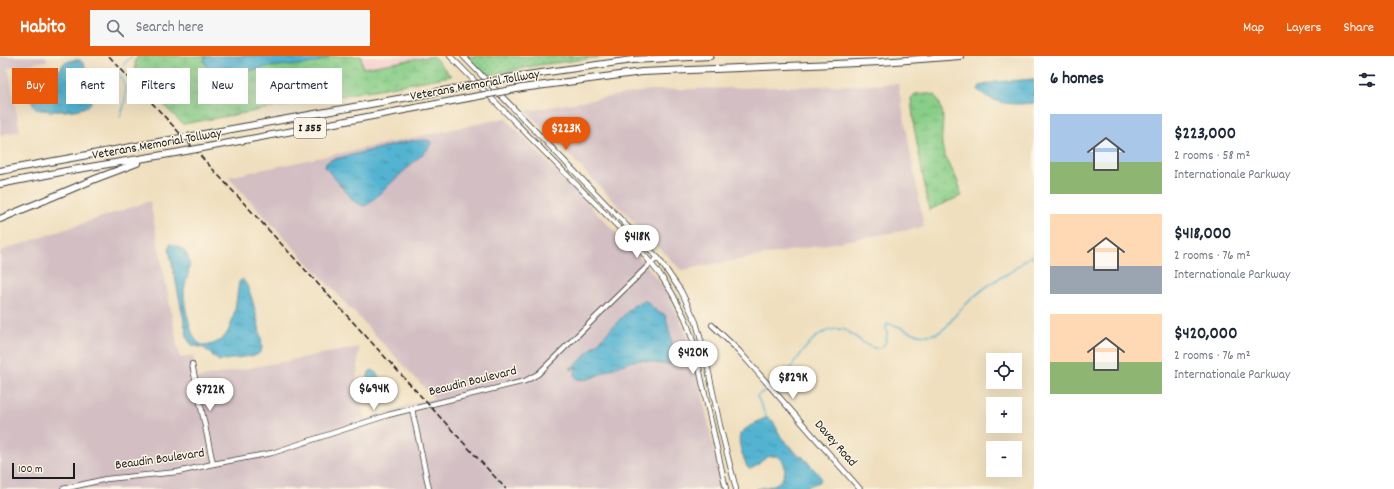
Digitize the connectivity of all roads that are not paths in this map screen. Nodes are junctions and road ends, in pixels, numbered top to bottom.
1 (450, 56) edge
2 (463, 56) edge
3 (710, 56) edge
4 (960, 56) edge
5 (151, 158) junction
6 (0, 171) edge
7 (0, 184) edge
8 (0, 219) edge
9 (658, 258) junction
10 (650, 263) junction
11 (712, 325) dead end
12 (192, 364) dead end
13 (412, 409) junction
14 (213, 464) junction
15 (63, 489) edge
16 (428, 489) edge
17 (726, 489) edge
18 (736, 489) edge
19 (860, 489) edge

1 - 10 street
2 - 9 street
3 - 6 highway, Veterans Memorial Tollway / I 355, bridge
4 - 5 highway, Veterans Memorial Tollway / I 355, bridge
5 - 7 highway, Veterans Memorial Tollway / I 355
5 - 8 highway
9 - 10 street, Beaudin Boulevard
9 - 18 street
10 - 13 street, Beaudin Boulevard
10 - 17 street
11 - 19 street, Davey Road
12 - 14 street
13 - 14 street, Beaudin Boulevard
13 - 16 street
14 - 15 street, Beaudin Boulevard

